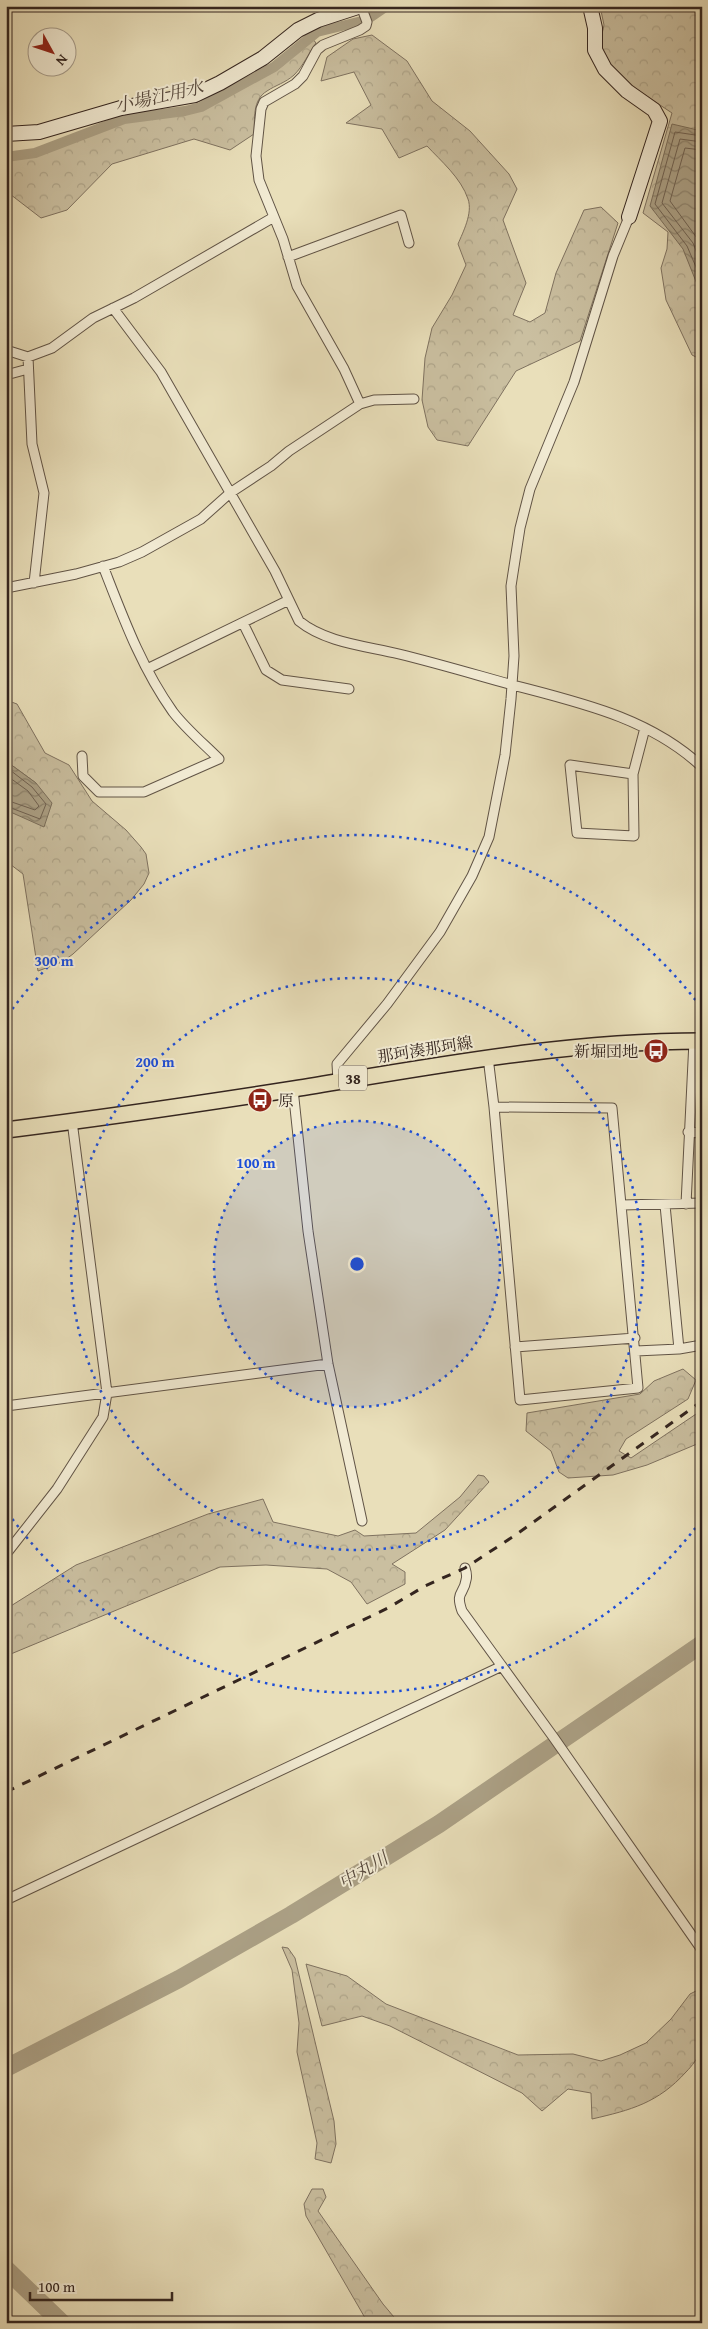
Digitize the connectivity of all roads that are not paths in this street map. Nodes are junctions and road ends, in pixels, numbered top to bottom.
1 (361, 6) edge
2 (590, 6) edge
3 (6, 134) edge
4 (274, 217) junction
5 (629, 217) joint
6 (409, 243) dead end
7 (288, 257) junction
8 (114, 308) junction
9 (6, 350) edge
10 (28, 356) junction
11 (28, 369) junction
12 (6, 375) edge
13 (414, 399) dead end
14 (360, 404) junction
15 (230, 494) junction
16 (103, 566) junction
17 (34, 583) junction
18 (6, 588) edge
19 (289, 600) junction
20 (243, 623) junction
21 (146, 669) junction
22 (512, 685) junction
23 (349, 689) dead end
24 (644, 728) junction
25 (82, 756) dead end
26 (702, 767) edge
27 (633, 774) junction
28 (698, 1041) edge
29 (488, 1057) junction
30 (338, 1081) junction
31 (294, 1089) junction
32 (494, 1107) junction
33 (72, 1121) junction
34 (6, 1130) edge
35 (688, 1132) junction
36 (702, 1133) edge
37 (686, 1204) junction
38 (702, 1204) edge
39 (622, 1205) junction
40 (665, 1205) junction
41 (635, 1338) junction
42 (702, 1345) edge
43 (515, 1347) junction
44 (679, 1349) junction
45 (636, 1351) junction
46 (328, 1364) junction
47 (107, 1393) junction
48 (6, 1406) edge
49 (362, 1521) dead end
50 (6, 1554) edge
51 (465, 1568) dead end
52 (502, 1666) junction
53 (6, 1900) edge
54 (702, 1950) edge

1 - 3 street
1 - 4 street
2 - 5 street
4 - 7 street
4 - 8 street
5 - 22 street
6 - 7 street
7 - 14 street
8 - 10 street
8 - 15 street
9 - 10 street
10 - 11 street
11 - 12 street
11 - 17 street
13 - 14 street
14 - 15 street
15 - 16 street
15 - 19 street
16 - 17 street
16 - 21 street
17 - 18 street
19 - 20 street
19 - 22 street
20 - 21 street
20 - 23 street
21 - 25 street
22 - 24 street
22 - 30 street
24 - 26 street
24 - 27 street
27 - 27 street
28 - 29 main road, 那珂湊那珂線 / 38
28 - 35 street
29 - 30 main road, 那珂湊那珂線 / 38
29 - 32 street
30 - 31 main road, 那珂湊那珂線 / 38
31 - 33 main road, 那珂湊那珂線 / 38
31 - 46 street
32 - 39 street
32 - 43 street
33 - 34 main road, 那珂湊那珂線 / 38
33 - 47 street
35 - 36 street
35 - 37 street
37 - 38 street
37 - 40 street
39 - 40 street
39 - 41 street
40 - 44 street
41 - 43 street
41 - 45 street
42 - 44 street
43 - 45 street
44 - 45 street
46 - 47 street
46 - 49 street
47 - 48 street
47 - 50 street
51 - 52 street
52 - 53 street
52 - 54 street

